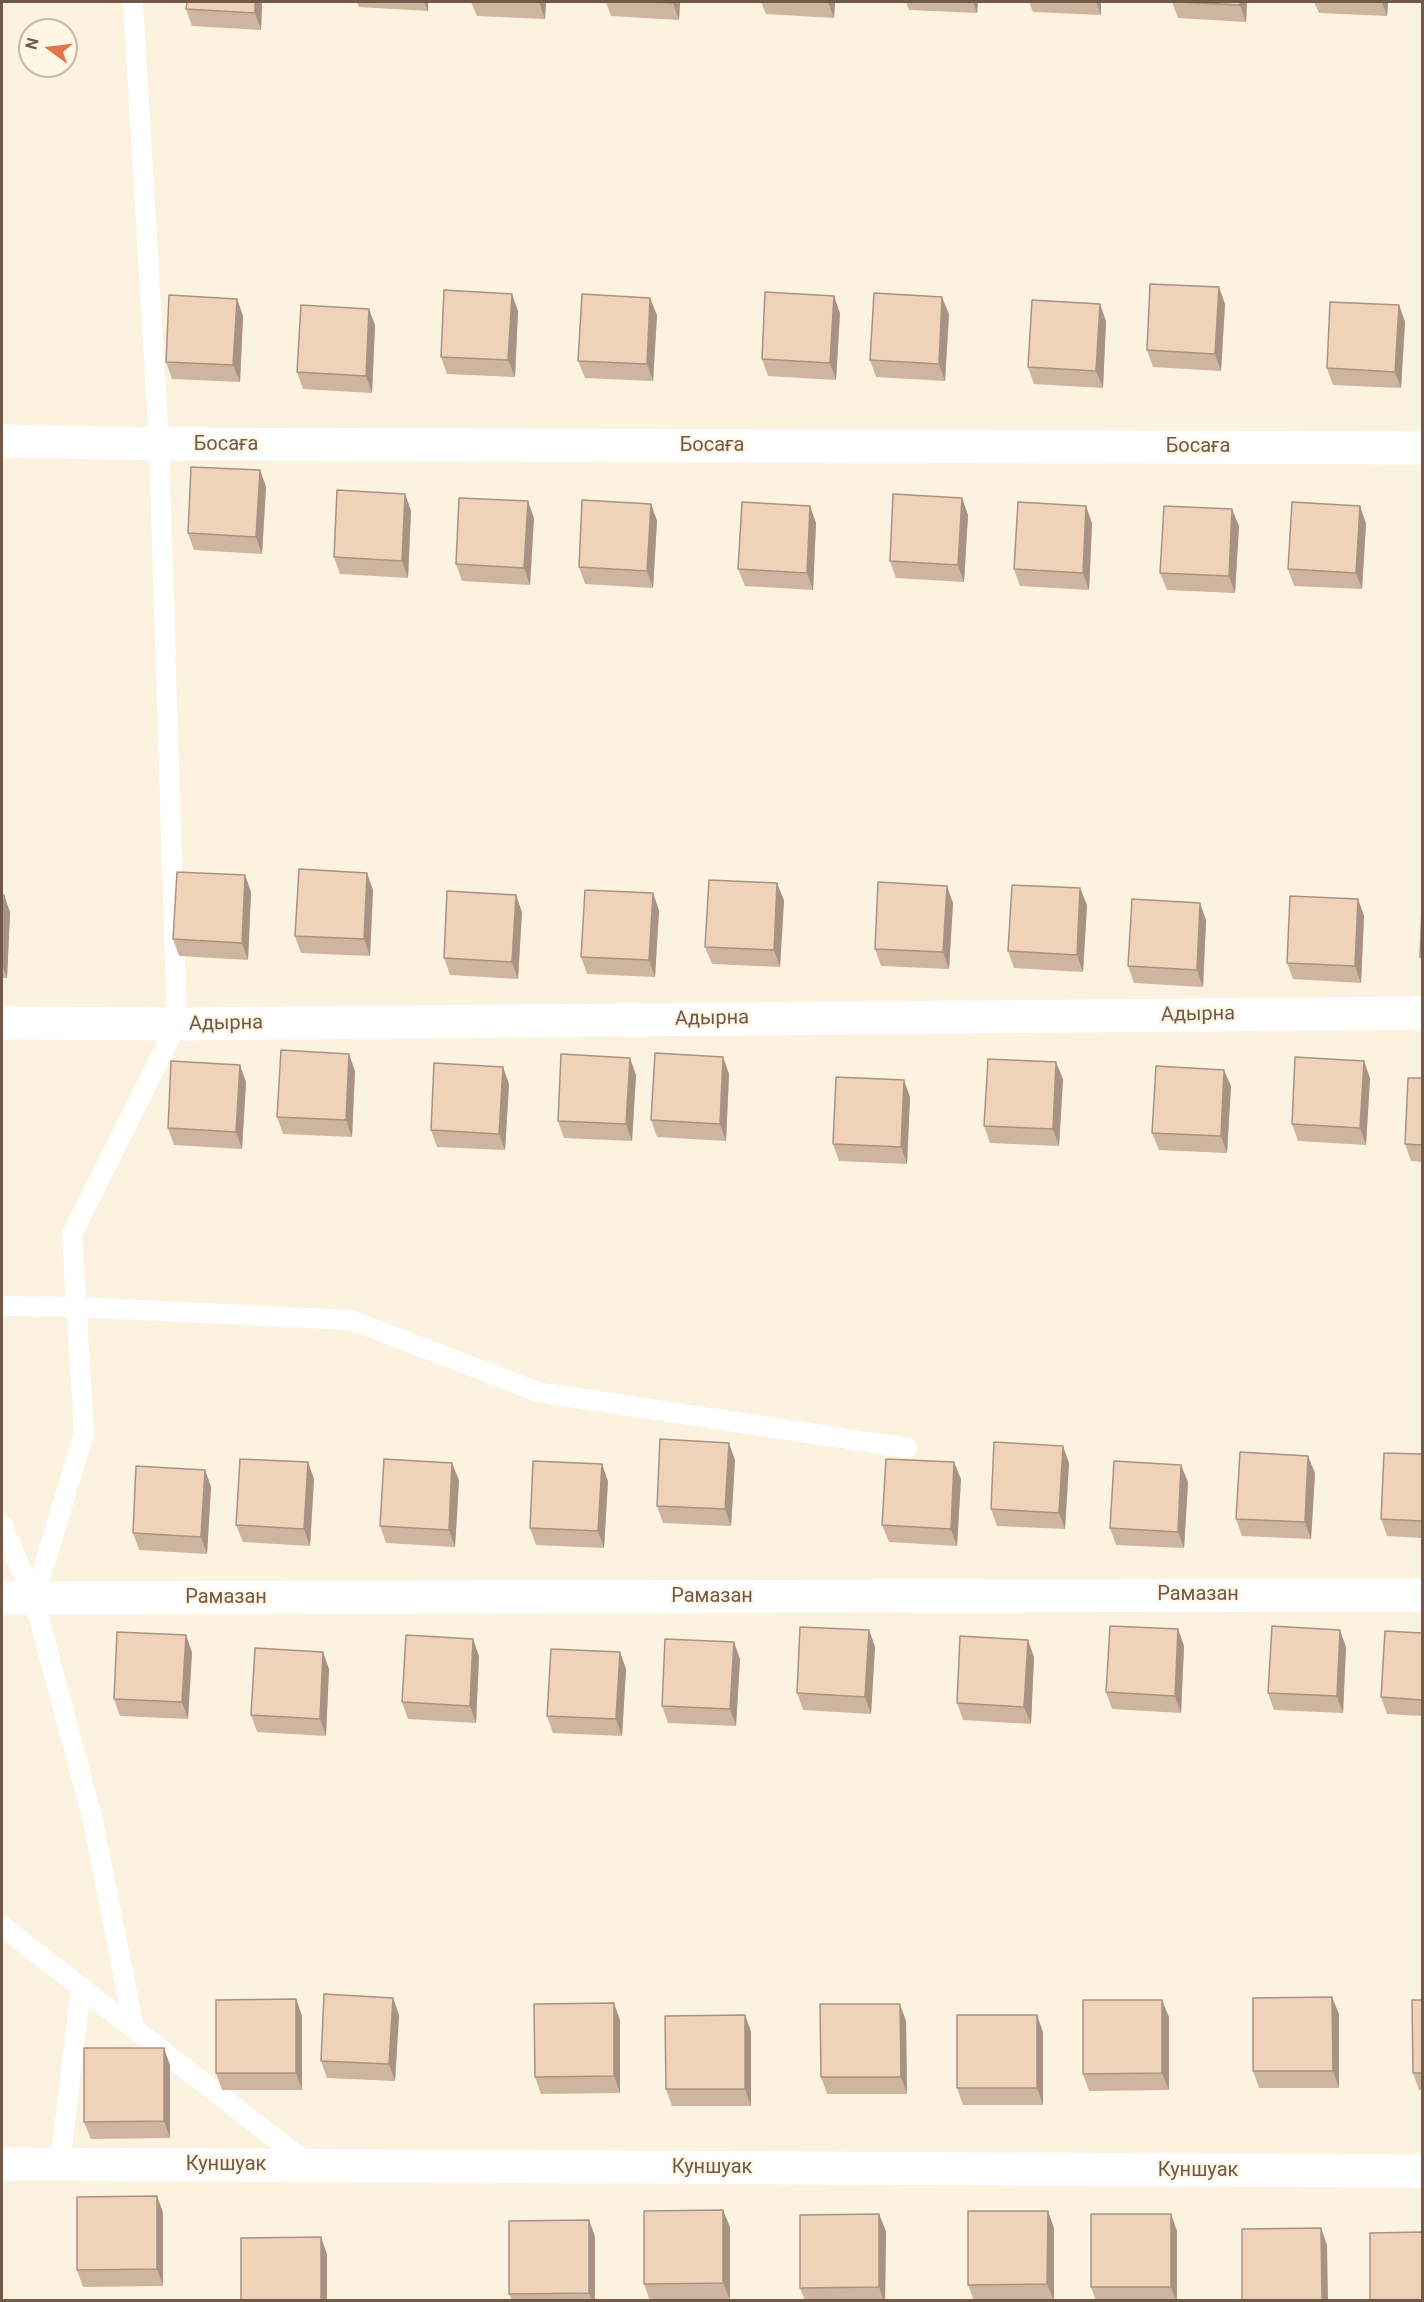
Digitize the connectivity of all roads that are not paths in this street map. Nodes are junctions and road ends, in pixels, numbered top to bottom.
1 (133, 2) edge
2 (2, 441) edge
3 (159, 444) junction
4 (1422, 448) edge
5 (1422, 1013) edge
6 (2, 1023) edge
7 (177, 1024) junction
8 (2, 1306) edge
9 (76, 1307) junction
10 (907, 1448) dead end
11 (2, 1525) edge
12 (1422, 1594) edge
13 (2, 1599) edge
14 (34, 1599) junction
15 (2, 1926) edge
16 (81, 1988) junction
17 (134, 2029) junction
18 (2, 2164) edge
19 (60, 2164) junction
20 (310, 2166) junction
21 (1422, 2172) edge

1 - 3 lane
2 - 3 street, Босаға
3 - 4 street, Босаға
3 - 7 lane
5 - 7 street, Адырна
6 - 7 street, Адырна
7 - 9 lane
8 - 9 lane
9 - 10 lane
9 - 14 lane
11 - 14 lane
12 - 14 street, Рамазан
13 - 14 street, Рамазан
14 - 17 lane
15 - 16 lane
16 - 17 lane
16 - 19 lane
17 - 20 lane
18 - 19 street, Куншуак
19 - 20 street, Куншуак
20 - 21 street, Куншуак

